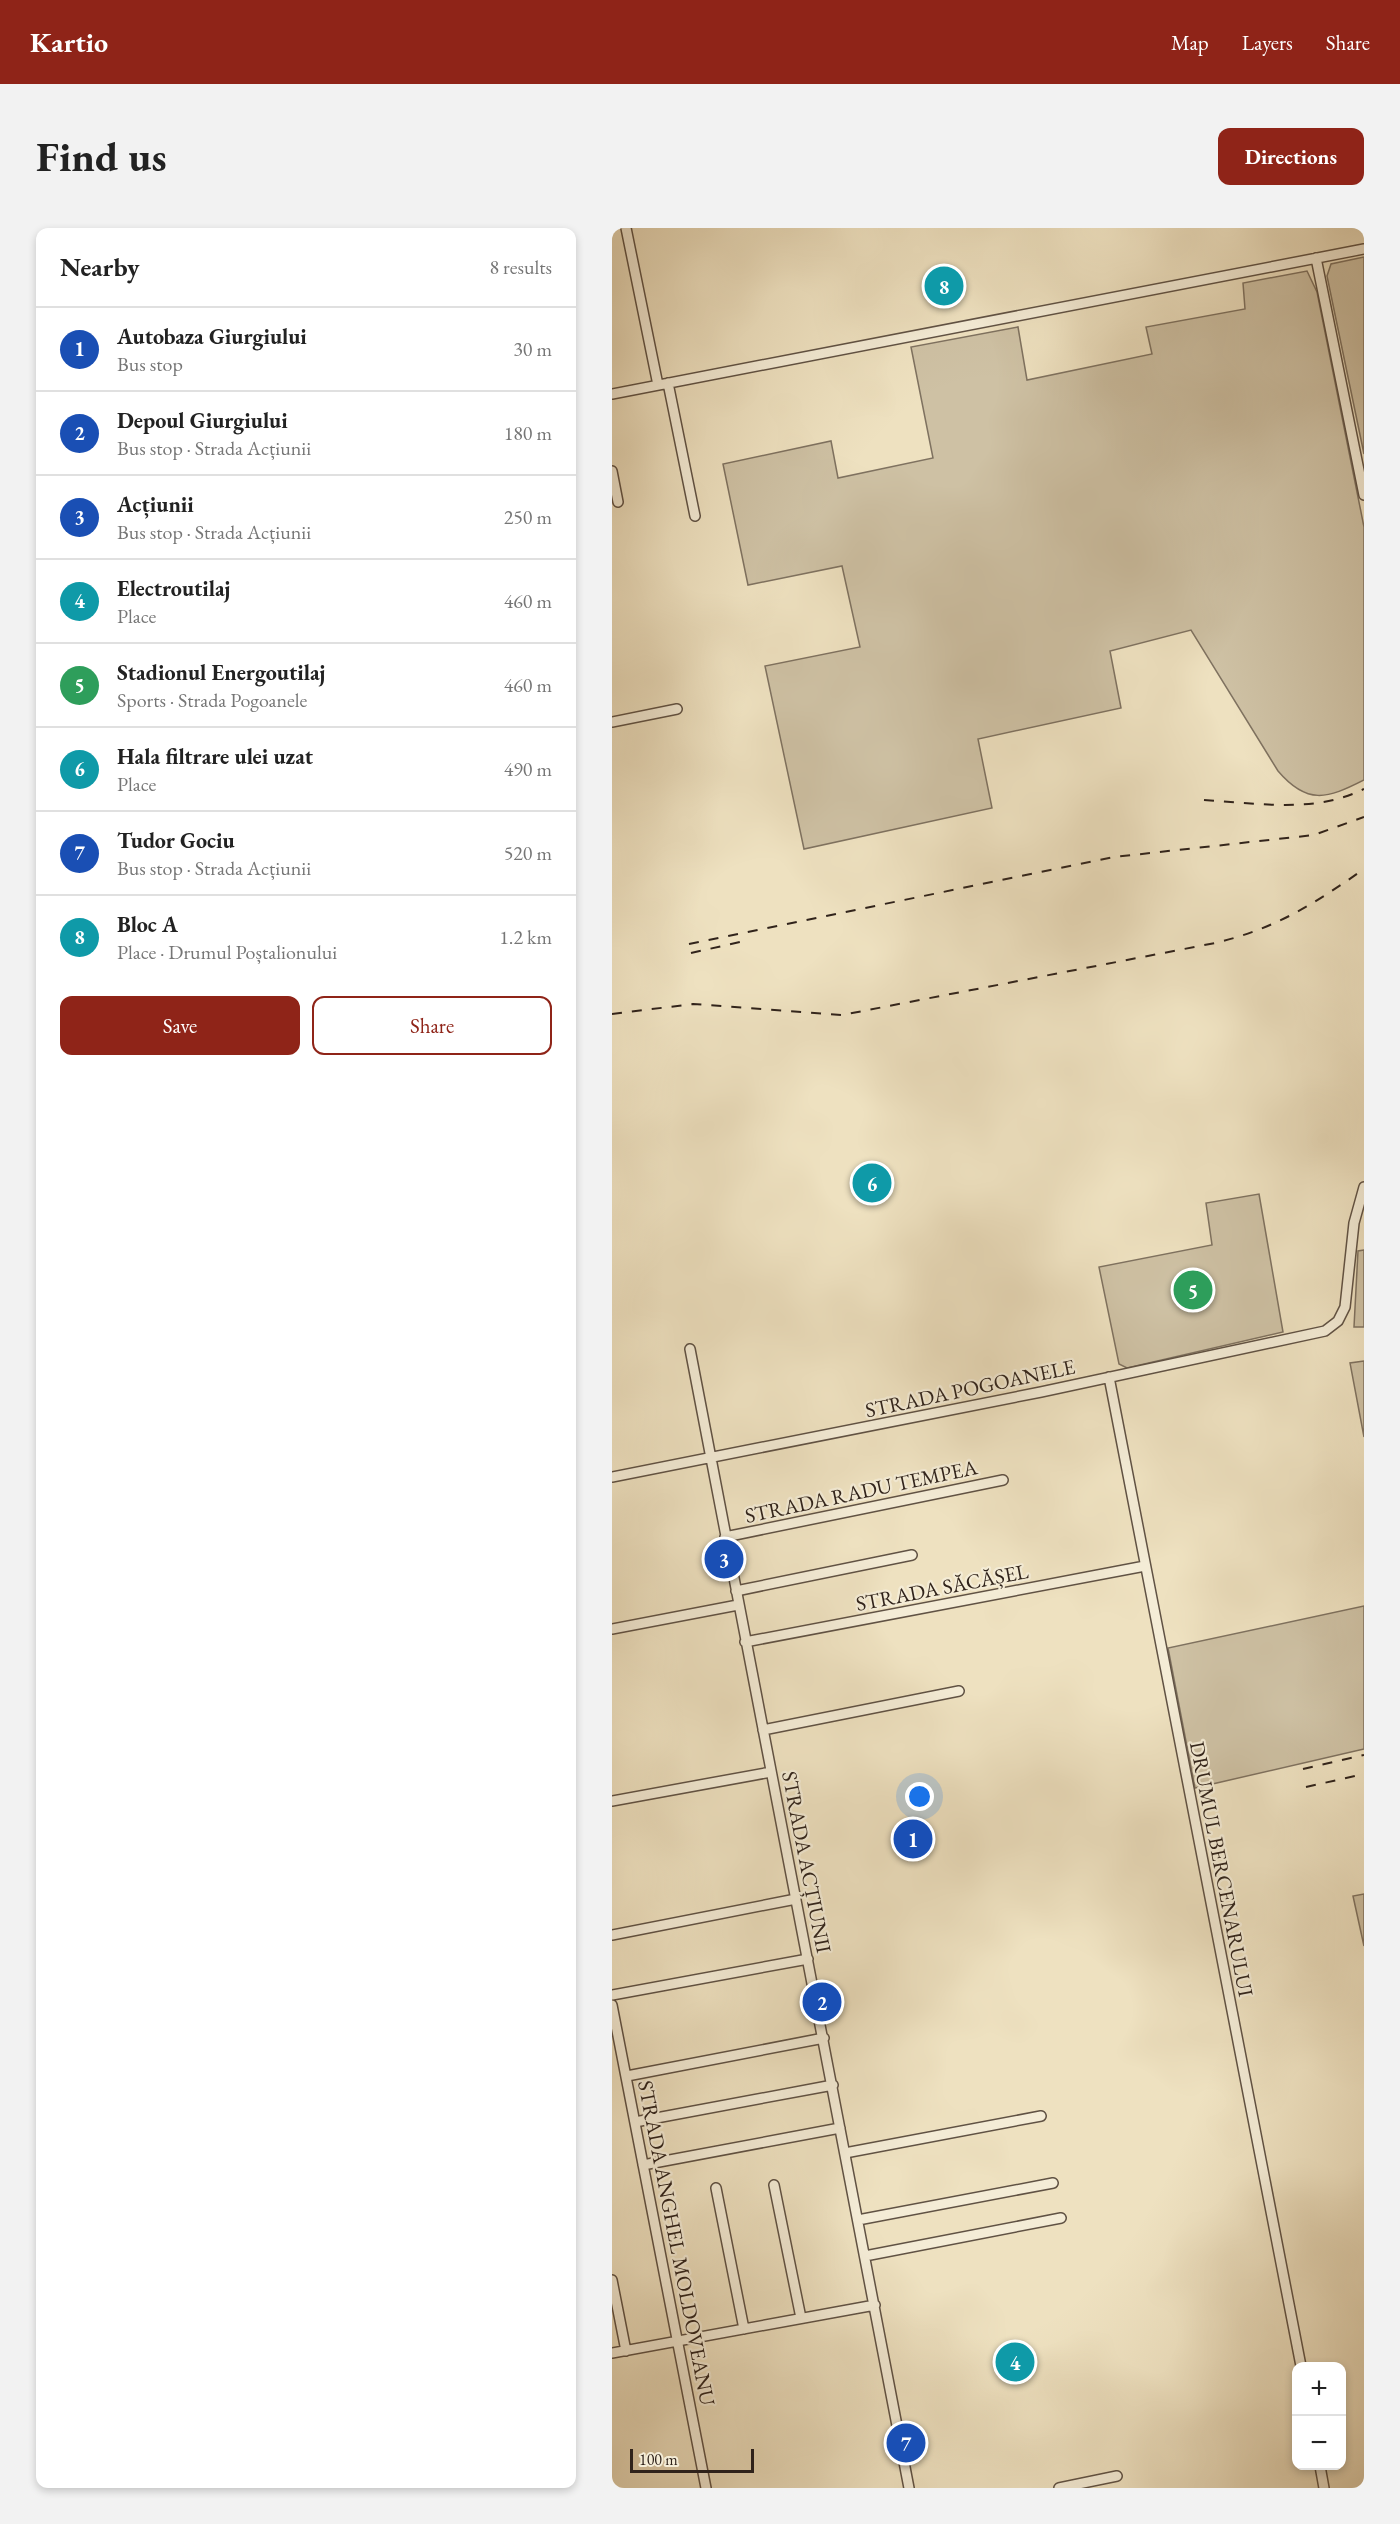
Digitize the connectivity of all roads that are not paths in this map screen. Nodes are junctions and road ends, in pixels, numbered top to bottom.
1 (626, 228) edge
2 (1364, 249) edge
3 (1316, 258) junction
4 (668, 383) junction
5 (658, 385) junction
6 (612, 394) edge
7 (612, 471) edge
8 (1364, 495) edge
9 (618, 502) dead end
10 (695, 516) dead end
11 (676, 709) dead end
12 (612, 722) edge
13 (1364, 1187) edge
14 (1359, 1222) edge
15 (690, 1349) dead end
16 (1109, 1377) junction
17 (710, 1459) junction
18 (612, 1477) edge
19 (1003, 1480) dead end
20 (725, 1537) junction
21 (912, 1555) dead end
22 (1145, 1566) junction
23 (736, 1591) junction
24 (738, 1605) junction
25 (612, 1629) edge
26 (746, 1642) junction
27 (959, 1691) dead end
28 (763, 1730) junction
29 (771, 1772) junction
30 (612, 1801) edge
31 (796, 1899) junction
32 (612, 1935) edge
33 (808, 1959) junction
34 (612, 1995) edge
35 (612, 2005) edge
36 (824, 2038) junction
37 (627, 2076) junction
38 (833, 2085) junction
39 (1041, 2116) dead end
40 (635, 2122) junction
41 (840, 2128) junction
42 (845, 2154) junction
43 (643, 2165) junction
44 (1053, 2183) dead end
45 (774, 2185) dead end
46 (716, 2188) dead end
47 (1062, 2218) dead end
48 (858, 2220) junction
49 (865, 2256) junction
50 (612, 2280) edge
51 (874, 2305) junction
52 (801, 2318) junction
53 (744, 2329) junction
54 (677, 2341) junction
55 (626, 2351) junction
56 (612, 2354) edge
57 (1300, 2362) edge
58 (1321, 2470) edge
59 (1117, 2476) dead end
60 (706, 2488) edge
61 (909, 2488) edge
62 (1059, 2488) edge
63 (1324, 2488) edge

1 - 5 street
2 - 3 street
3 - 4 street
3 - 8 street
4 - 5 street
4 - 10 street
5 - 6 street
7 - 9 street
11 - 12 street
13 - 14 street
14 - 16 street, STRADA POGOANELE
15 - 17 street, STRADA ACȚIUNII
16 - 17 street, STRADA POGOANELE
16 - 22 street, DRUMUL BERCENARULUI
17 - 18 street, STRADA POGOANELE
17 - 20 street, STRADA ACȚIUNII
19 - 20 street, STRADA RADU TEMPEA
20 - 23 street, STRADA ACȚIUNII
21 - 23 street
22 - 26 street, STRADA SĂCĂȘEL
22 - 57 street, DRUMUL BERCENARULUI
23 - 24 street, STRADA ACȚIUNII
24 - 25 street
24 - 26 street, STRADA ACȚIUNII
26 - 28 street, STRADA ACȚIUNII
27 - 28 street
28 - 29 street, STRADA ACȚIUNII
29 - 30 street
29 - 31 street, STRADA ACȚIUNII
31 - 32 street
31 - 33 street, STRADA ACȚIUNII
33 - 34 street
33 - 36 street, STRADA ACȚIUNII
35 - 37 street, STRADA ANGHEL MOLDOVEANU
36 - 37 street
36 - 38 street, STRADA ACȚIUNII
37 - 40 street, STRADA ANGHEL MOLDOVEANU
38 - 40 street
38 - 41 street, STRADA ACȚIUNII
39 - 42 street
40 - 43 street, STRADA ANGHEL MOLDOVEANU
41 - 42 street, STRADA ACȚIUNII
41 - 43 street
42 - 48 street, STRADA ACȚIUNII
43 - 54 street, STRADA ANGHEL MOLDOVEANU
44 - 48 street
45 - 52 street
46 - 53 street
47 - 49 street
48 - 49 street, STRADA ACȚIUNII
49 - 51 street, STRADA ACȚIUNII
50 - 55 street
51 - 52 street
51 - 61 street, STRADA ACȚIUNII
52 - 53 street
53 - 54 street
54 - 55 street
54 - 60 street, STRADA ANGHEL MOLDOVEANU
55 - 56 street
58 - 63 street
59 - 62 street

